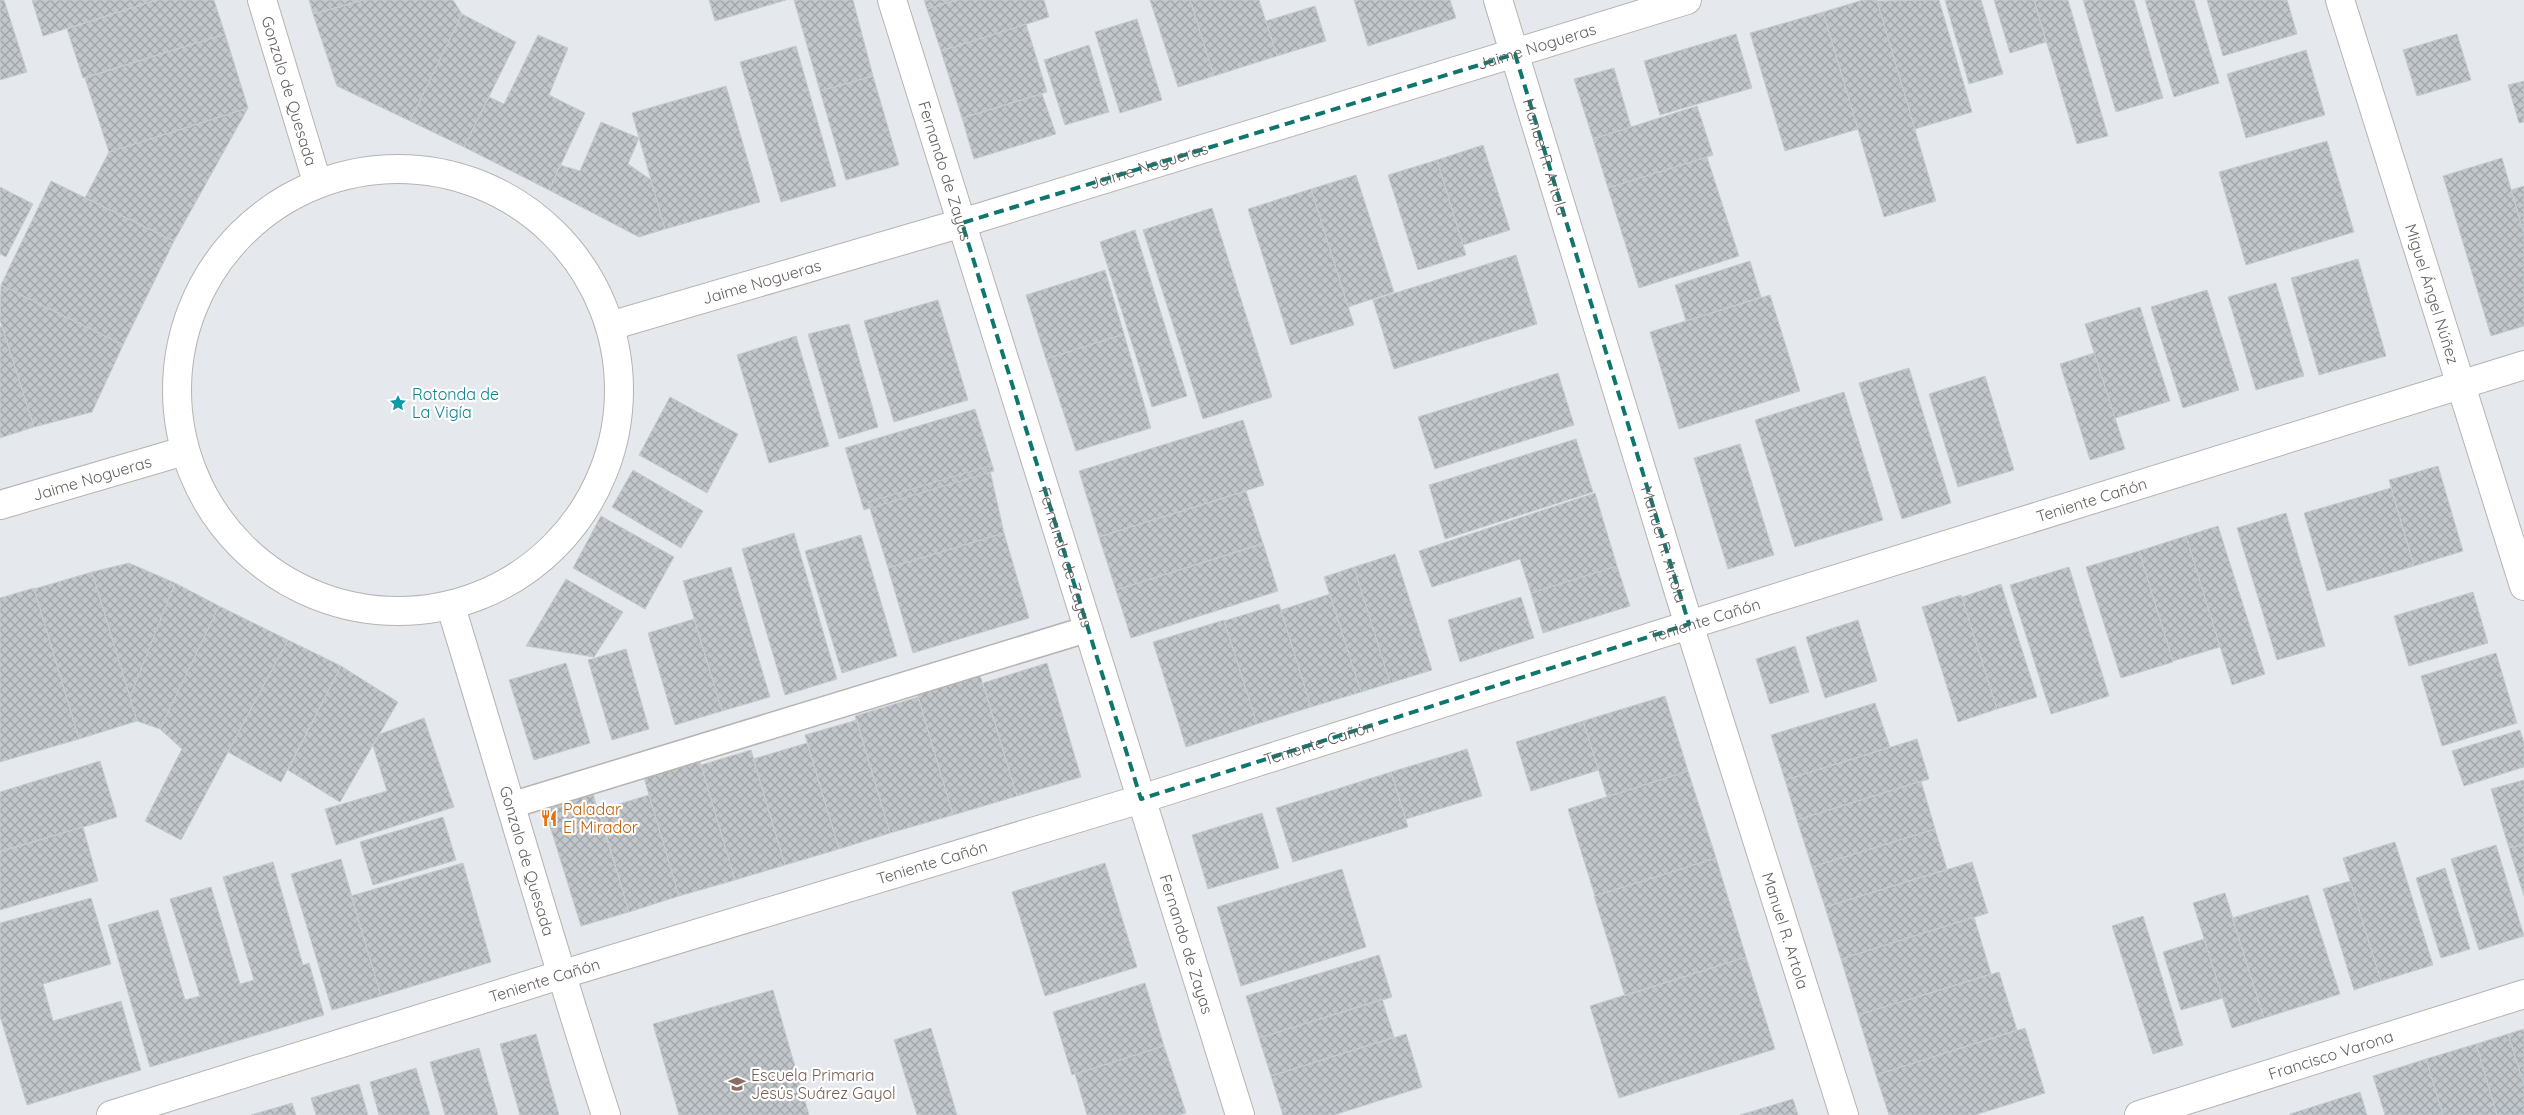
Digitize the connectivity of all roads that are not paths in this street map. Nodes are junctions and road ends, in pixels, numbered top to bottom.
1 (262, 0) edge
2 (892, 0) edge
3 (1498, 0) edge
4 (1686, 0) edge
5 (2340, 0) edge
6 (1515, 54) junction
7 (317, 182) junction
8 (962, 223) junction
9 (610, 326) junction
10 (2524, 365) edge
11 (2460, 385) junction
12 (184, 451) junction
13 (0, 505) edge
14 (2524, 586) edge
15 (451, 607) junction
16 (1689, 624) junction
17 (1088, 629) junction
18 (1141, 799) junction
19 (512, 805) junction
20 (560, 975) junction
21 (2524, 994) edge
22 (111, 1115) edge
23 (606, 1115) edge
24 (1240, 1115) edge
25 (1844, 1115) edge
26 (2139, 1115) edge

1 - 7 street, Gonzalo de Quesada
2 - 8 street, Fernando de Zayas
3 - 6 street, Manuel R. Artola
4 - 6 street, Jaime Nogueras
5 - 11 street, Miguel Ángel Núñez
6 - 8 street, Jaime Nogueras
6 - 16 street, Manuel R. Artola
7 - 9 street
7 - 12 street
8 - 9 street, Jaime Nogueras
8 - 17 street, Fernando de Zayas
9 - 15 street
10 - 11 street, Teniente Cañón
11 - 14 street, Miguel Ángel Núñez
11 - 16 street, Teniente Cañón
12 - 13 street, Jaime Nogueras
12 - 15 street
15 - 19 street, Gonzalo de Quesada
16 - 18 street, Teniente Cañón
16 - 25 street, Manuel R. Artola
17 - 18 street, Fernando de Zayas
17 - 19 lane
18 - 20 street, Teniente Cañón
18 - 24 street, Fernando de Zayas
19 - 20 street, Gonzalo de Quesada
20 - 22 street, Teniente Cañón
20 - 23 street, Gonzalo de Quesada
21 - 26 street, Francisco Varona

